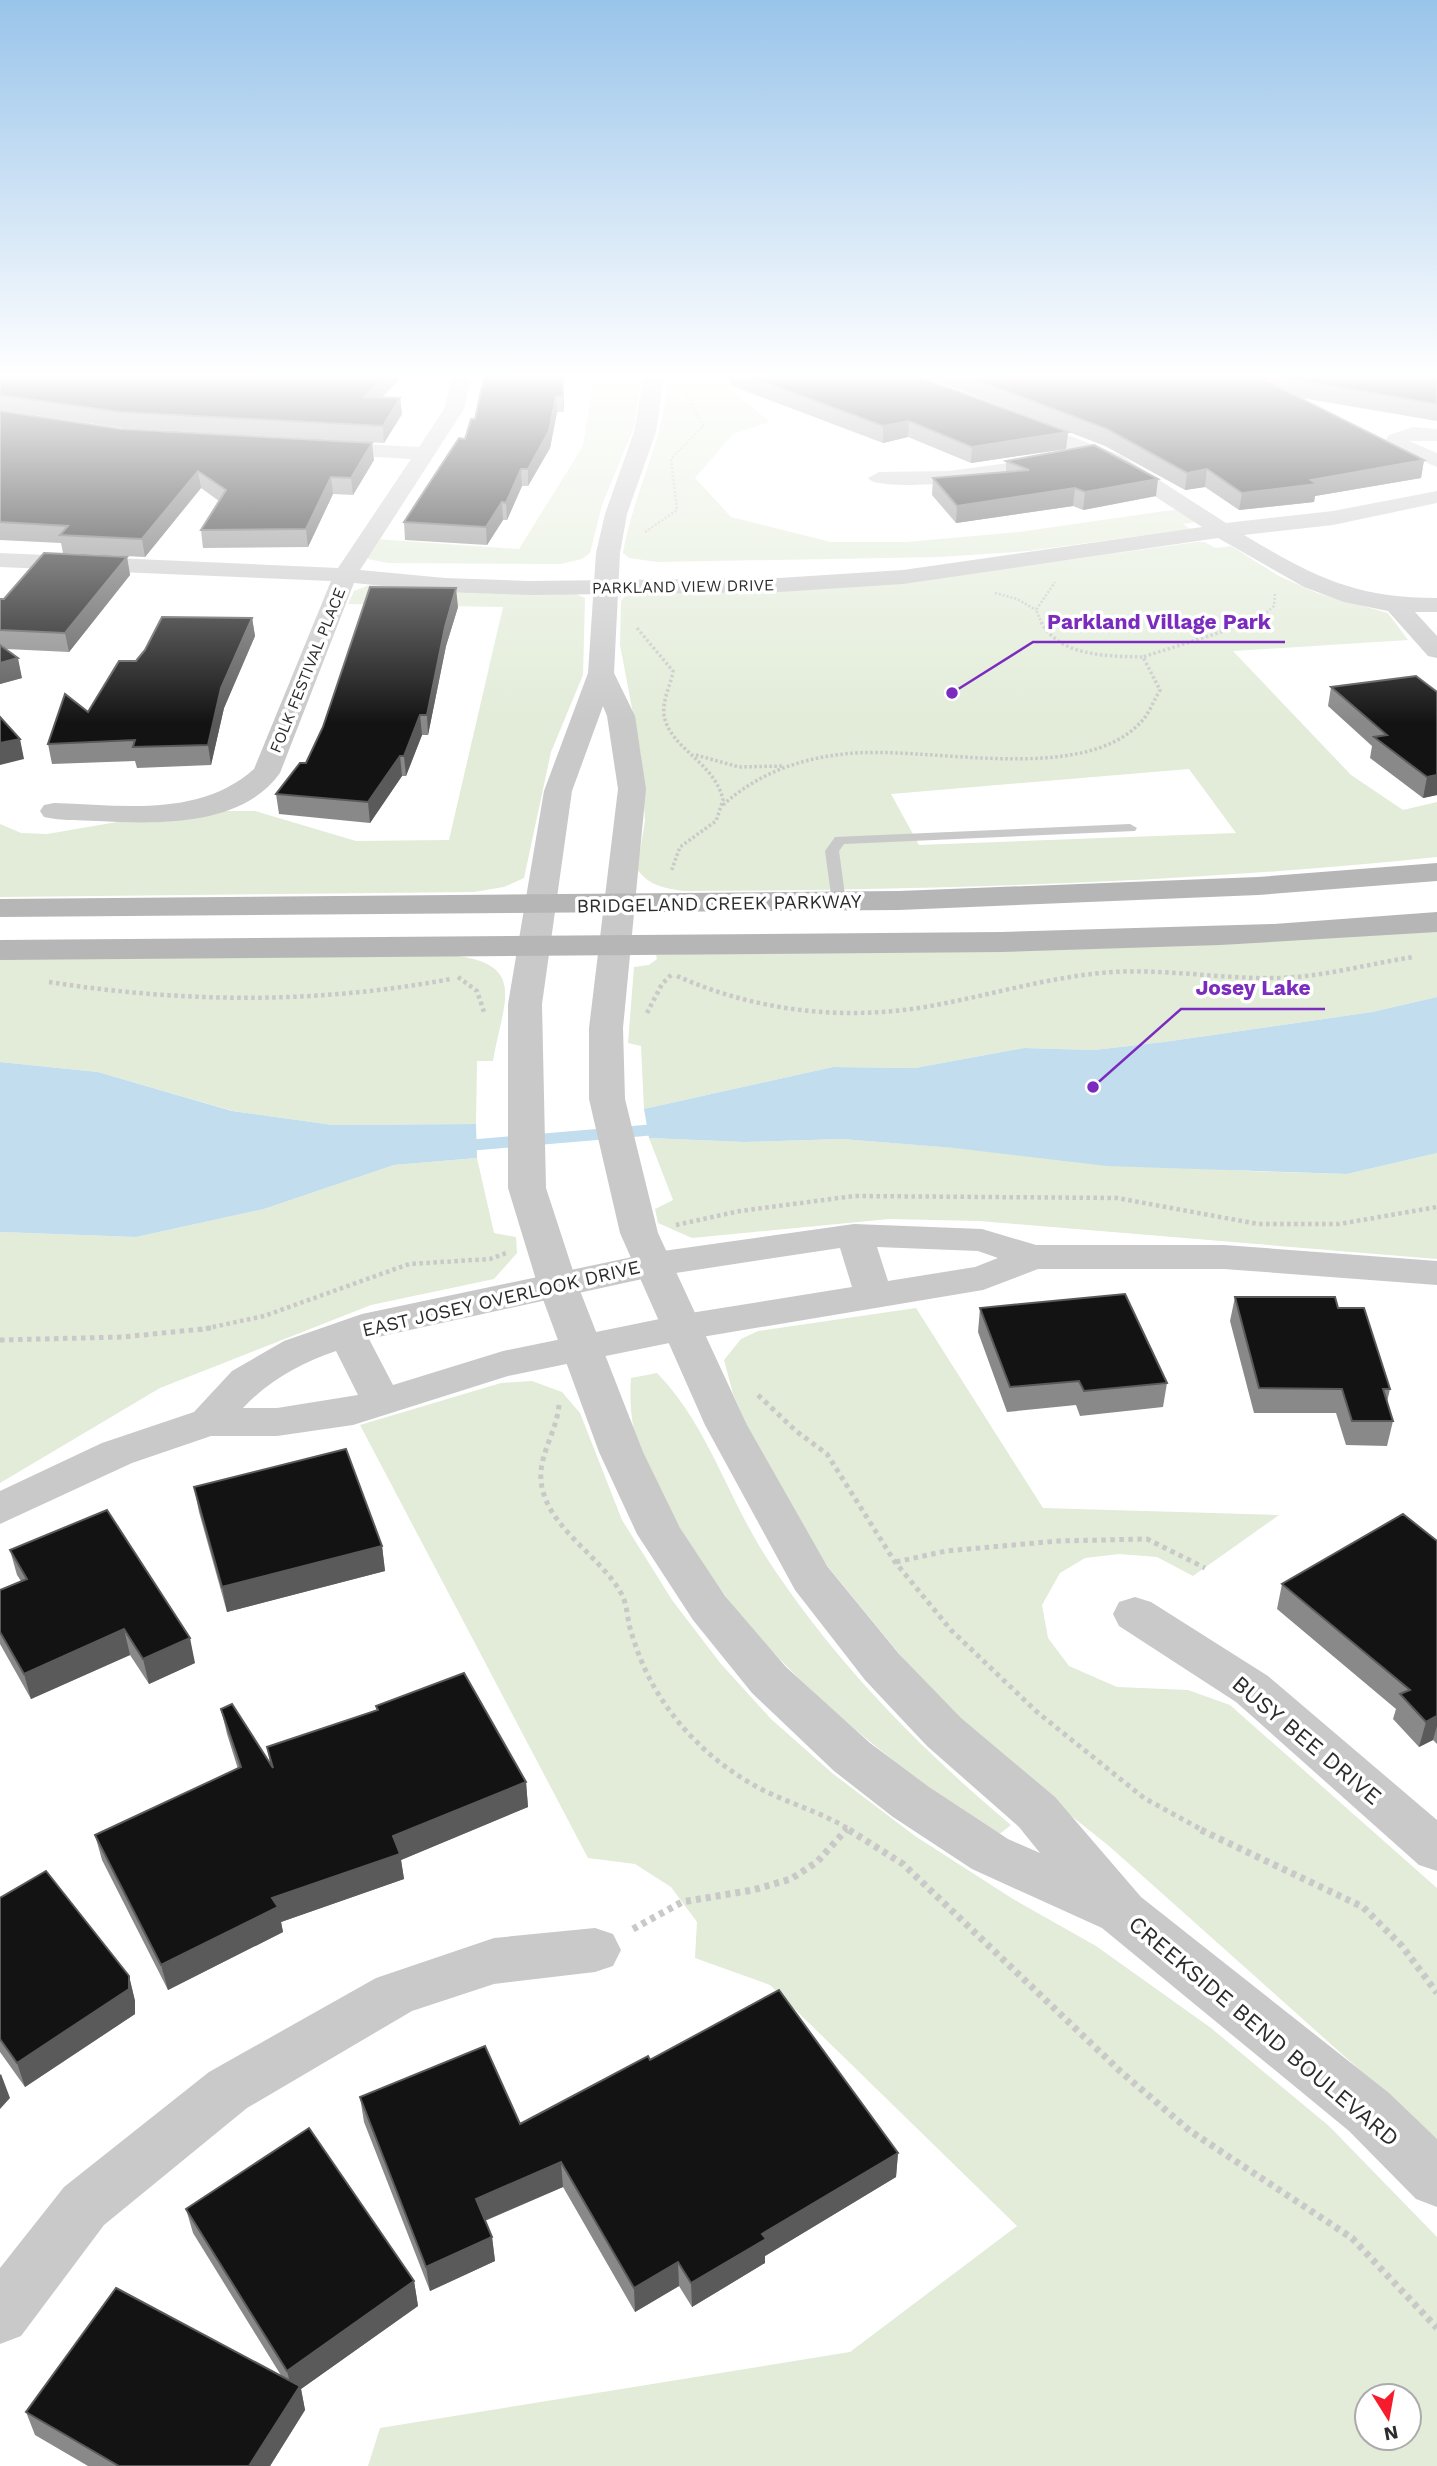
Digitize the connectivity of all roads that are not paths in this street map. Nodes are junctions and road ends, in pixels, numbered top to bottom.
1 (401, 492) edge
2 (624, 492) edge
3 (1166, 492) edge
4 (1437, 496) edge
5 (1226, 530) junction
6 (4, 570) edge
7 (345, 575) junction
8 (606, 577) junction
9 (1396, 605) junction
10 (1437, 605) edge
11 (1437, 651) edge
12 (601, 673) junction
13 (54, 811) dead end
14 (1130, 828) dead end
15 (1437, 872) edge
16 (839, 902) junction
17 (543, 904) junction
18 (619, 904) junction
19 (0, 908) edge
20 (1437, 922) edge
21 (0, 950) edge
22 (614, 952) junction
23 (533, 954) junction
24 (854, 1235) junction
25 (663, 1245) junction
26 (1032, 1257) junction
27 (1437, 1273) edge
28 (557, 1283) junction
29 (874, 1295) junction
30 (684, 1327) junction
31 (346, 1333) junction
32 (581, 1346) junction
33 (382, 1402) junction
34 (208, 1422) junction
35 (0, 1509) edge
36 (1135, 1614) dead end
37 (1437, 1850) edge
38 (1122, 1913) junction
39 (595, 1950) road end
40 (1437, 2179) edge
41 (0, 2315) edge

1 - 7 street, FOLK FESTIVAL PLACE
2 - 8 street, CREEKSIDE BEND BOULEVARD
3 - 5 street
4 - 5 street, PARKLAND VIEW DRIVE
5 - 8 street, PARKLAND VIEW DRIVE
5 - 9 street
6 - 7 street, PARKLAND VIEW DRIVE
7 - 8 street, PARKLAND VIEW DRIVE
7 - 13 street, FOLK FESTIVAL PLACE
8 - 12 street, CREEKSIDE BEND BOULEVARD
9 - 10 street
9 - 11 street
12 - 17 street, CREEKSIDE BEND BOULEVARD
12 - 18 street, CREEKSIDE BEND BOULEVARD
14 - 16 lane
15 - 16 main road, BRIDGELAND CREEK PARKWAY
16 - 18 main road, BRIDGELAND CREEK PARKWAY
17 - 18 main road, BRIDGELAND CREEK PARKWAY
17 - 19 main road, BRIDGELAND CREEK PARKWAY
17 - 23 street, CREEKSIDE BEND BOULEVARD
18 - 22 street, CREEKSIDE BEND BOULEVARD
20 - 22 main road, BRIDGELAND CREEK PARKWAY
21 - 23 main road, BRIDGELAND CREEK PARKWAY
22 - 23 main road, BRIDGELAND CREEK PARKWAY
22 - 25 street, CREEKSIDE BEND BOULEVARD
23 - 28 street, CREEKSIDE BEND BOULEVARD
24 - 25 street, EAST JOSEY OVERLOOK DRIVE
24 - 26 street, EAST JOSEY OVERLOOK DRIVE
24 - 29 street
25 - 28 street, EAST JOSEY OVERLOOK DRIVE
25 - 30 street, CREEKSIDE BEND BOULEVARD
26 - 27 street
26 - 29 street, EAST JOSEY OVERLOOK DRIVE
28 - 31 street, EAST JOSEY OVERLOOK DRIVE
28 - 32 street, CREEKSIDE BEND BOULEVARD
29 - 30 street, EAST JOSEY OVERLOOK DRIVE
30 - 32 street, EAST JOSEY OVERLOOK DRIVE
30 - 38 street, CREEKSIDE BEND BOULEVARD
31 - 33 street, EAST JOSEY OVERLOOK DRIVE
31 - 34 street, EAST JOSEY OVERLOOK DRIVE
32 - 33 street, EAST JOSEY OVERLOOK DRIVE
32 - 38 street, CREEKSIDE BEND BOULEVARD
33 - 34 street, EAST JOSEY OVERLOOK DRIVE
34 - 35 street, EAST JOSEY OVERLOOK DRIVE
36 - 37 street, BUSY BEE DRIVE
38 - 40 street, CREEKSIDE BEND BOULEVARD
39 - 41 street

